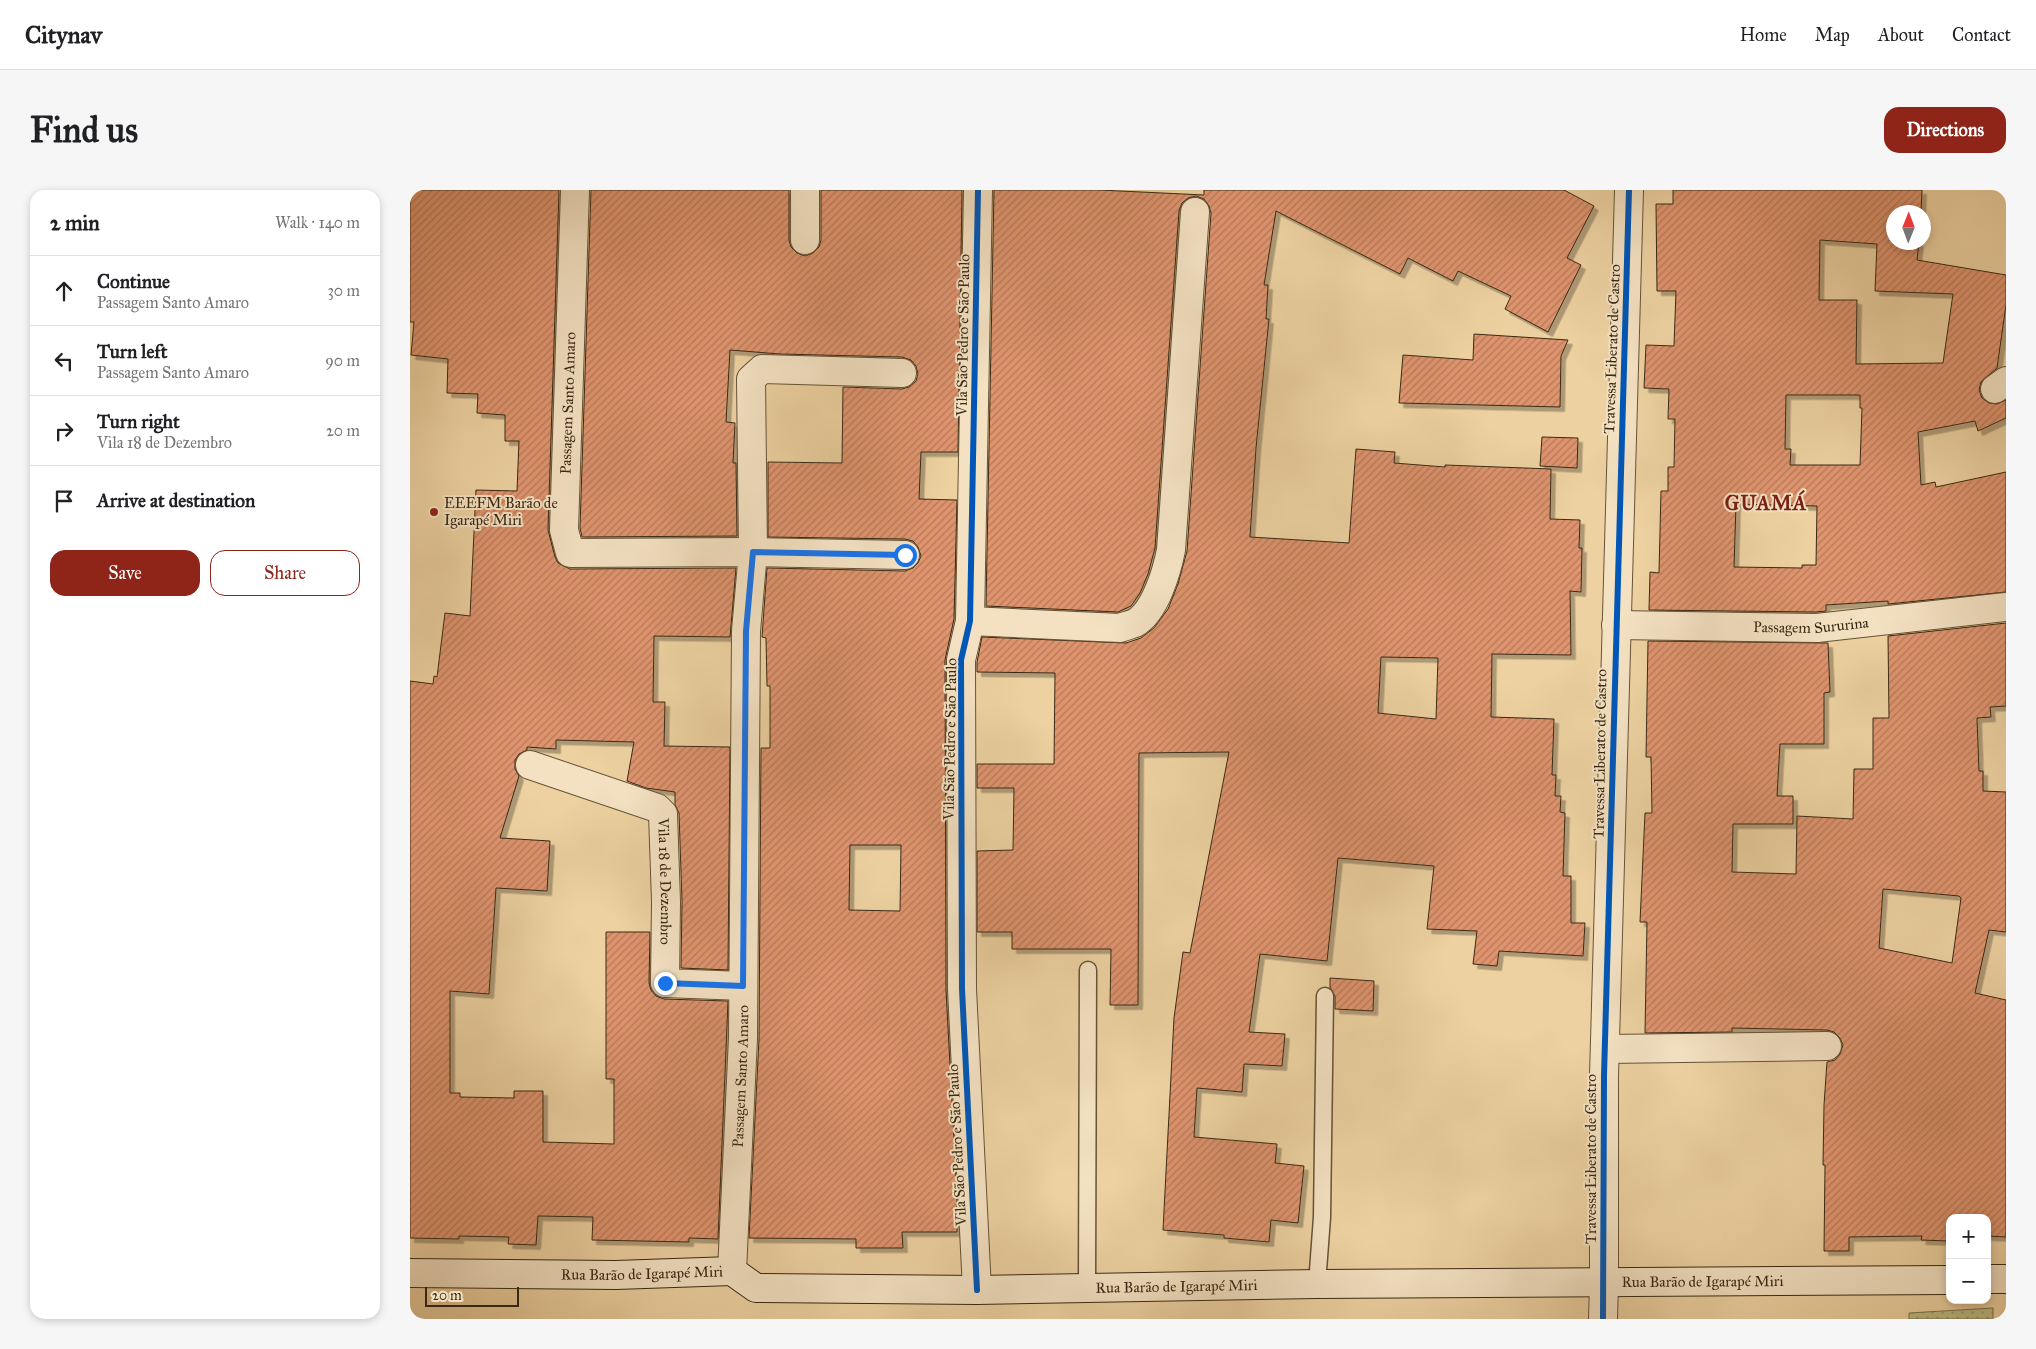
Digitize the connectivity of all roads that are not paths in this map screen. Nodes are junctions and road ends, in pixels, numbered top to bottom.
1 (575, 190) edge
2 (805, 190) edge
3 (978, 190) edge
4 (1629, 190) edge
5 (1195, 212) dead end
6 (805, 240) dead end
7 (902, 373) dead end
8 (753, 552) junction
9 (905, 555) dead end
10 (2006, 607) edge
11 (970, 621) junction
12 (1616, 625) junction
13 (530, 765) dead end
14 (1088, 970) dead end
15 (743, 986) junction
16 (1326, 996) dead end
17 (1827, 1046) dead end
18 (1606, 1049) junction
19 (732, 1271) junction
20 (410, 1273) edge
21 (1991, 1279) edge
22 (2006, 1279) edge
23 (1946, 1280) edge
24 (1604, 1283) junction
25 (1317, 1284) junction
26 (1087, 1287) junction
27 (977, 1290) junction
28 (1603, 1319) edge

1 - 8 street, Passagem Santo Amaro
2 - 6 street
3 - 11 street, Vila São Pedro e São Paulo
4 - 12 street, Travessa Liberato de Castro
5 - 11 street
7 - 8 street, Passagem Santo Amaro
8 - 9 street, Passagem Santo Amaro
8 - 15 street, Passagem Santo Amaro
10 - 12 street, Passagem Sururina
11 - 27 street, Vila São Pedro e São Paulo
12 - 18 street, Travessa Liberato de Castro
13 - 15 street, Vila 18 de Dezembro
14 - 26 lane
15 - 19 street, Passagem Santo Amaro
16 - 25 lane
17 - 18 street
18 - 24 street, Travessa Liberato de Castro
19 - 20 street, Rua Barão de Igarapé Miri
19 - 27 street, Rua Barão de Igarapé Miri
21 - 22 street
23 - 24 street, Rua Barão de Igarapé Miri
24 - 25 street, Rua Barão de Igarapé Miri
24 - 28 street, Travessa Liberato de Castro
25 - 26 street, Rua Barão de Igarapé Miri
26 - 27 street, Rua Barão de Igarapé Miri

